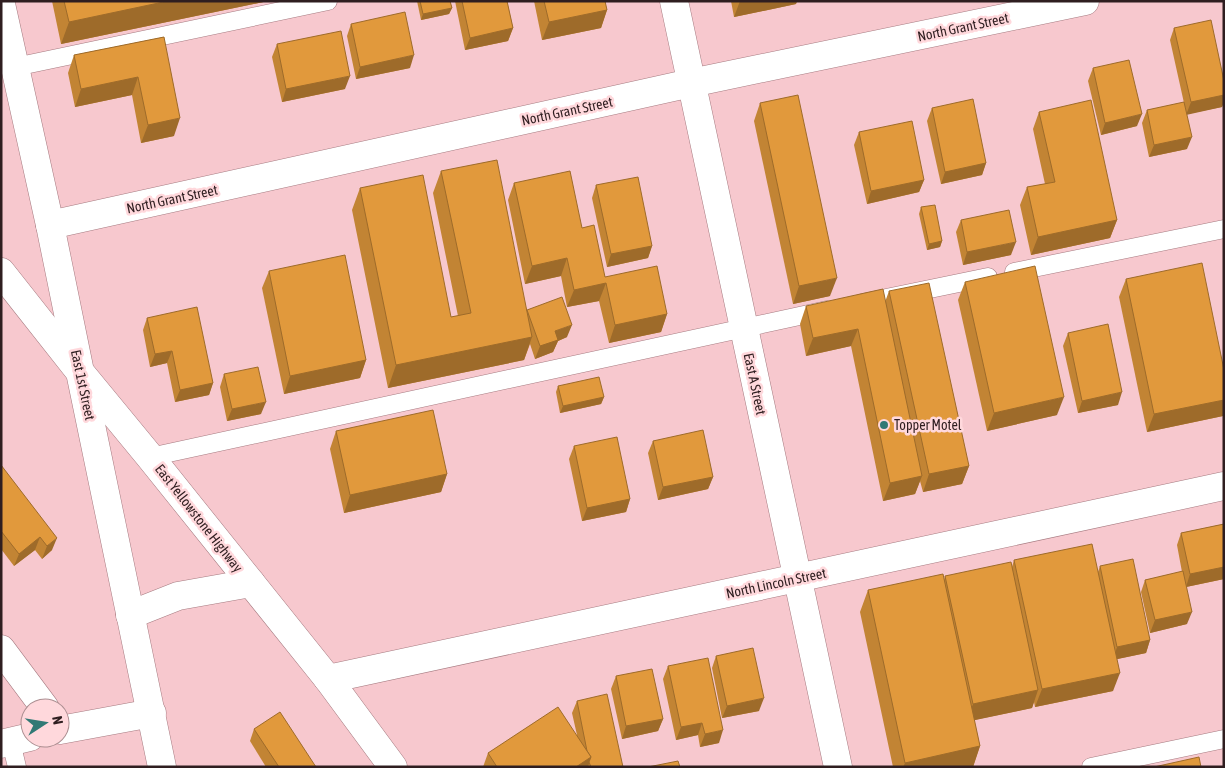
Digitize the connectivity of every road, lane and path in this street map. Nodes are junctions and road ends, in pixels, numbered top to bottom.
1 (328, 1) edge
2 (674, 1) edge
3 (1085, 1) edge
4 (1, 4) edge
5 (15, 67) junction
6 (691, 84) junction
7 (50, 226) junction
8 (1224, 229) edge
9 (1, 272) edge
10 (743, 327) junction
11 (80, 372) junction
12 (150, 456) junction
13 (1224, 486) edge
14 (796, 578) junction
15 (251, 583) junction
16 (130, 615) junction
17 (1, 649) edge
18 (328, 680) junction
19 (38, 698) edge
20 (152, 713) junction
21 (70, 728) edge
22 (1224, 739) edge
23 (162, 767) edge
24 (393, 767) edge
25 (838, 767) edge
26 (1091, 767) edge

1 - 5 lane
2 - 6 street, East A Street
3 - 6 street, North Grant Street
4 - 5 street, East 1st Street
5 - 7 street, East 1st Street
6 - 7 street, North Grant Street
6 - 10 street, East A Street
7 - 11 street, East 1st Street
8 - 10 lane
9 - 11 street, East Yellowstone Highway
10 - 12 lane
10 - 14 street, East A Street
11 - 12 street, East Yellowstone Highway
11 - 16 street, East 1st Street
12 - 15 street, East Yellowstone Highway
13 - 14 street, North Lincoln Street
14 - 18 street, North Lincoln Street
14 - 25 street, East A Street
15 - 16 street
15 - 18 street, East Yellowstone Highway
16 - 20 street, East 1st Street
17 - 19 street
18 - 24 street, East Yellowstone Highway
20 - 21 street
20 - 23 street, East 1st Street
22 - 26 lane

